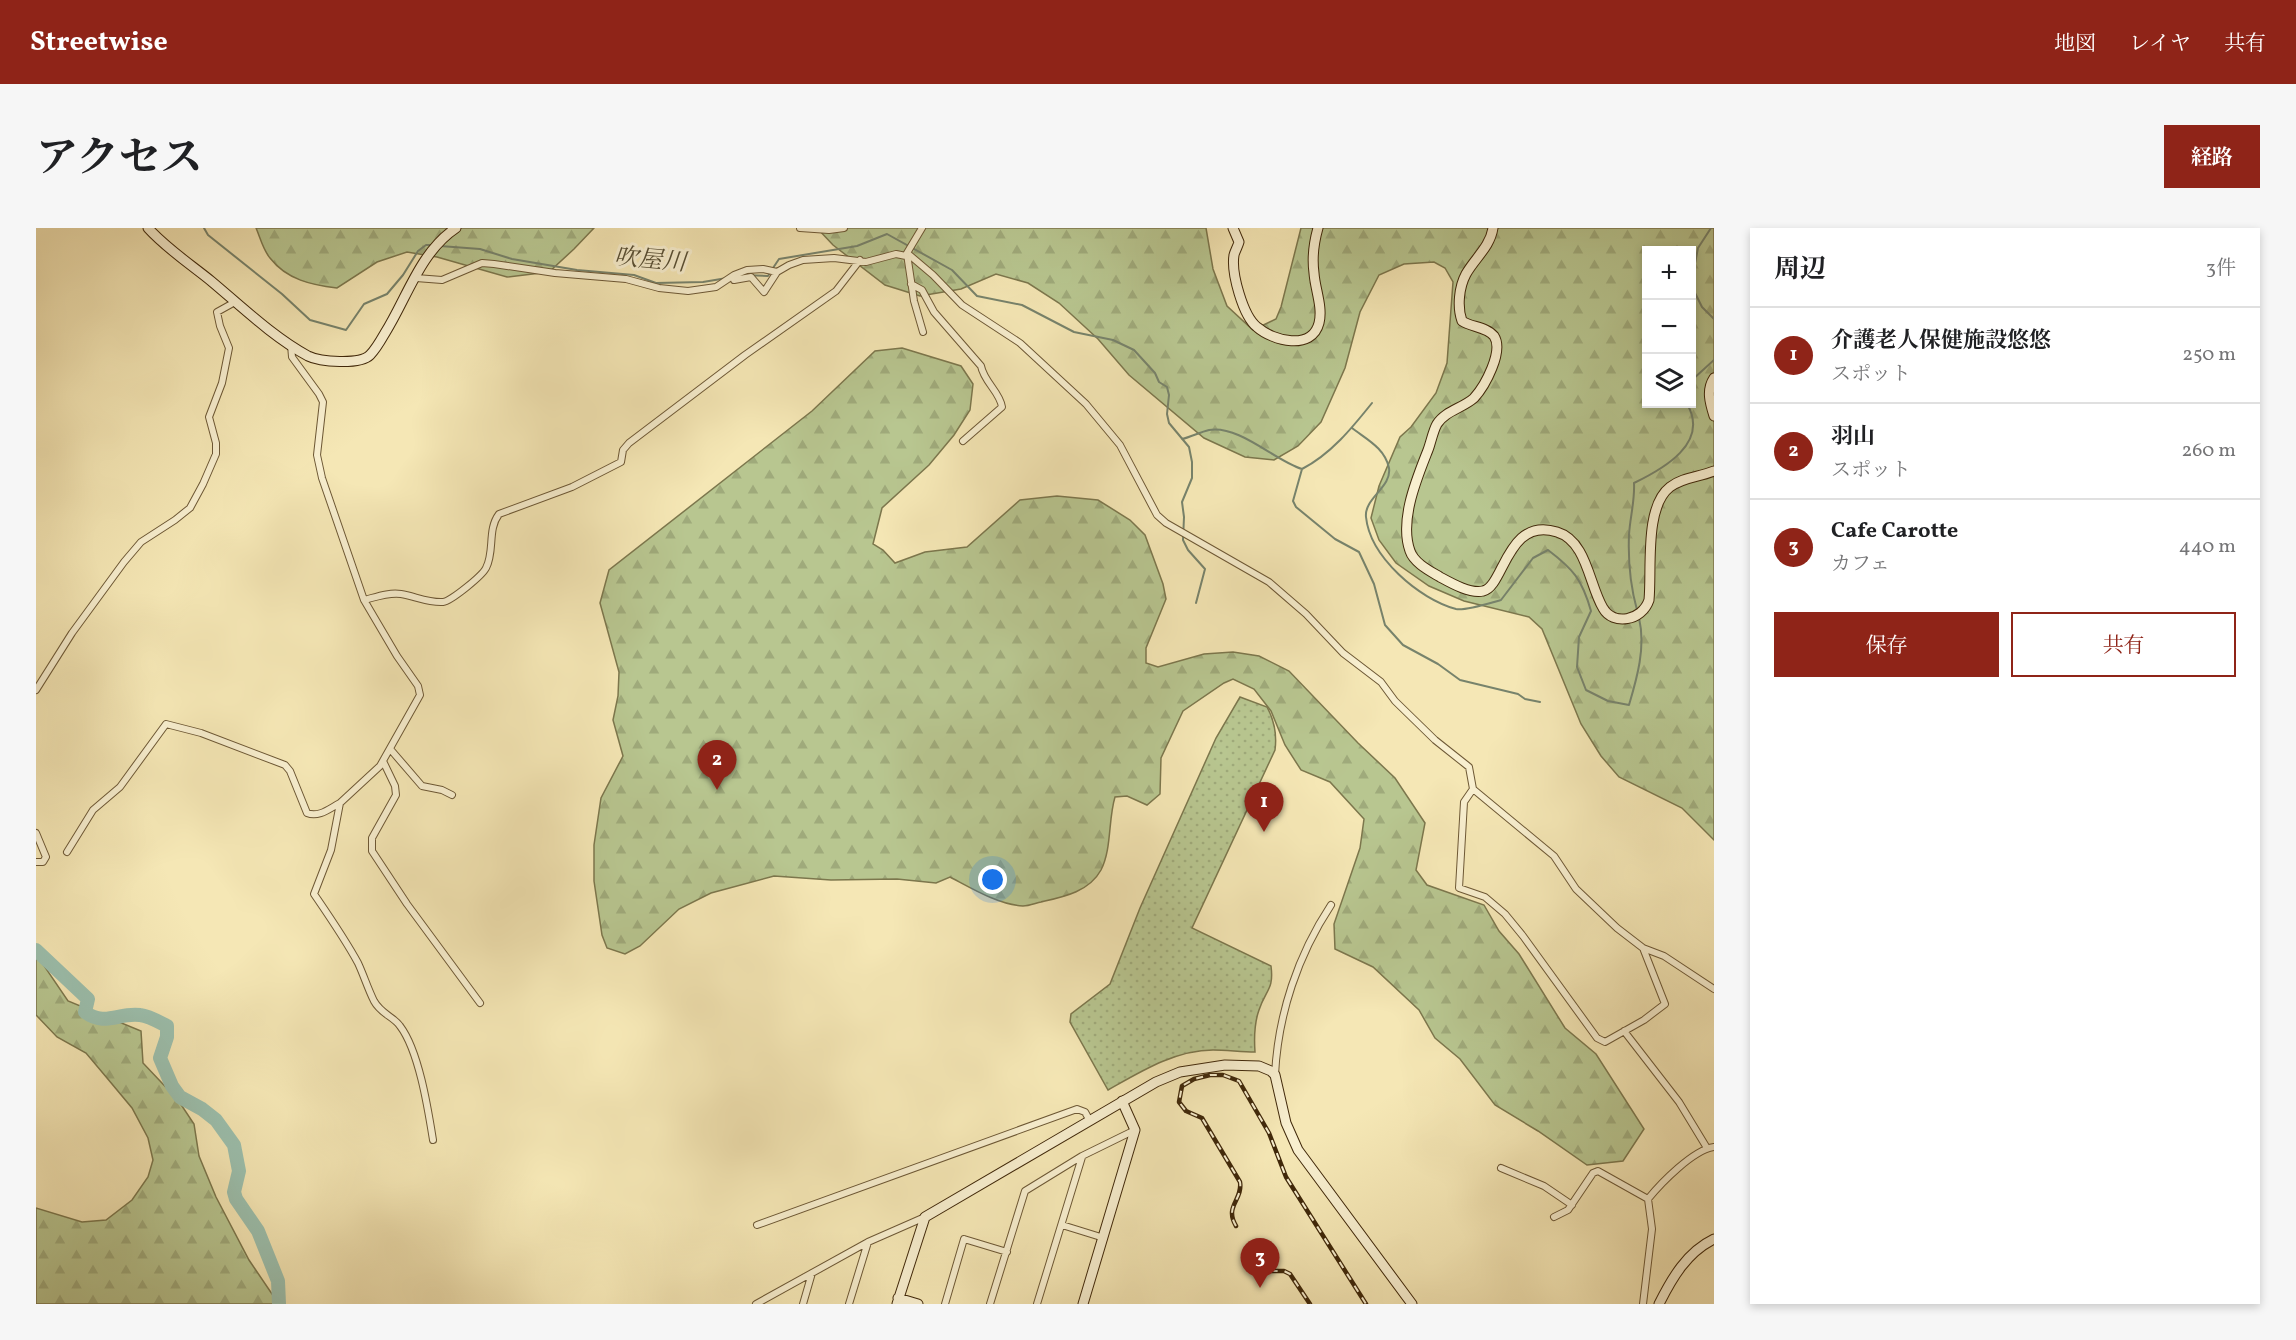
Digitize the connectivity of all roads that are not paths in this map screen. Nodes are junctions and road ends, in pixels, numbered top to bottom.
1 (148, 228) edge
2 (456, 228) edge
3 (800, 228) edge
4 (844, 228) edge
5 (922, 228) edge
6 (1233, 228) edge
7 (1318, 228) edge
8 (1493, 228) edge
9 (906, 254) junction
10 (860, 260) junction
11 (777, 272) junction
12 (416, 278) junction
13 (734, 280) dead end
14 (911, 284) junction
15 (235, 302) junction
16 (923, 332) dead end
17 (291, 345) junction
18 (1714, 378) edge
19 (1714, 416) edge
20 (963, 441) dead end
21 (1714, 471) edge
22 (364, 600) junction
23 (36, 690) edge
24 (391, 750) junction
25 (383, 761) junction
26 (1473, 789) junction
27 (452, 795) dead end
28 (340, 803) junction
29 (36, 833) edge
30 (68, 852) dead end
31 (36, 862) edge
32 (1331, 905) dead end
33 (1643, 948) junction
34 (1714, 989) edge
35 (480, 1003) dead end
36 (1624, 1031) junction
37 (1275, 1075) junction
38 (1122, 1101) junction
39 (1090, 1121) junction
40 (1135, 1130) junction
41 (433, 1140) dead end
42 (1710, 1147) edge
43 (1082, 1156) junction
44 (1501, 1168) dead end
45 (1648, 1199) junction
46 (1572, 1205) junction
47 (925, 1216) junction
48 (1554, 1217) dead end
49 (757, 1225) dead end
50 (1062, 1226) junction
51 (1104, 1238) junction
52 (1714, 1239) edge
53 (868, 1242) junction
54 (1007, 1252) junction
55 (812, 1273) junction
56 (897, 1301) edge
57 (757, 1304) edge
58 (803, 1304) edge
59 (849, 1304) edge
60 (918, 1304) edge
61 (945, 1304) edge
62 (990, 1304) edge
63 (1037, 1304) edge
64 (1083, 1304) edge
65 (1412, 1304) edge
66 (1643, 1304) edge
67 (1659, 1304) edge

1 - 15 street
2 - 12 street
3 - 4 street
5 - 9 street
6 - 7 street
8 - 21 street
9 - 10 street
9 - 14 street
9 - 26 street
10 - 11 street
10 - 22 street
11 - 12 street
11 - 13 street
12 - 17 street
14 - 16 street
14 - 20 street
15 - 17 street
15 - 23 street
17 - 22 street
18 - 19 street
22 - 24 street
24 - 25 street
24 - 27 street
25 - 28 street
25 - 35 street
26 - 33 street
26 - 36 street
28 - 30 street
28 - 41 street
29 - 31 street
32 - 37 street
33 - 34 street
33 - 36 street
36 - 42 street
37 - 38 street
37 - 65 street
38 - 39 street
38 - 40 street
39 - 47 street
39 - 49 street
40 - 43 street
40 - 51 street
42 - 45 street
43 - 50 street
43 - 54 street
44 - 46 street
45 - 46 street
45 - 66 street
46 - 48 street
47 - 53 street
47 - 56 street
50 - 51 street
50 - 63 street
51 - 64 street
52 - 67 street
53 - 55 street
53 - 59 street
54 - 61 street
54 - 62 street
55 - 57 street
55 - 58 street
56 - 60 street

